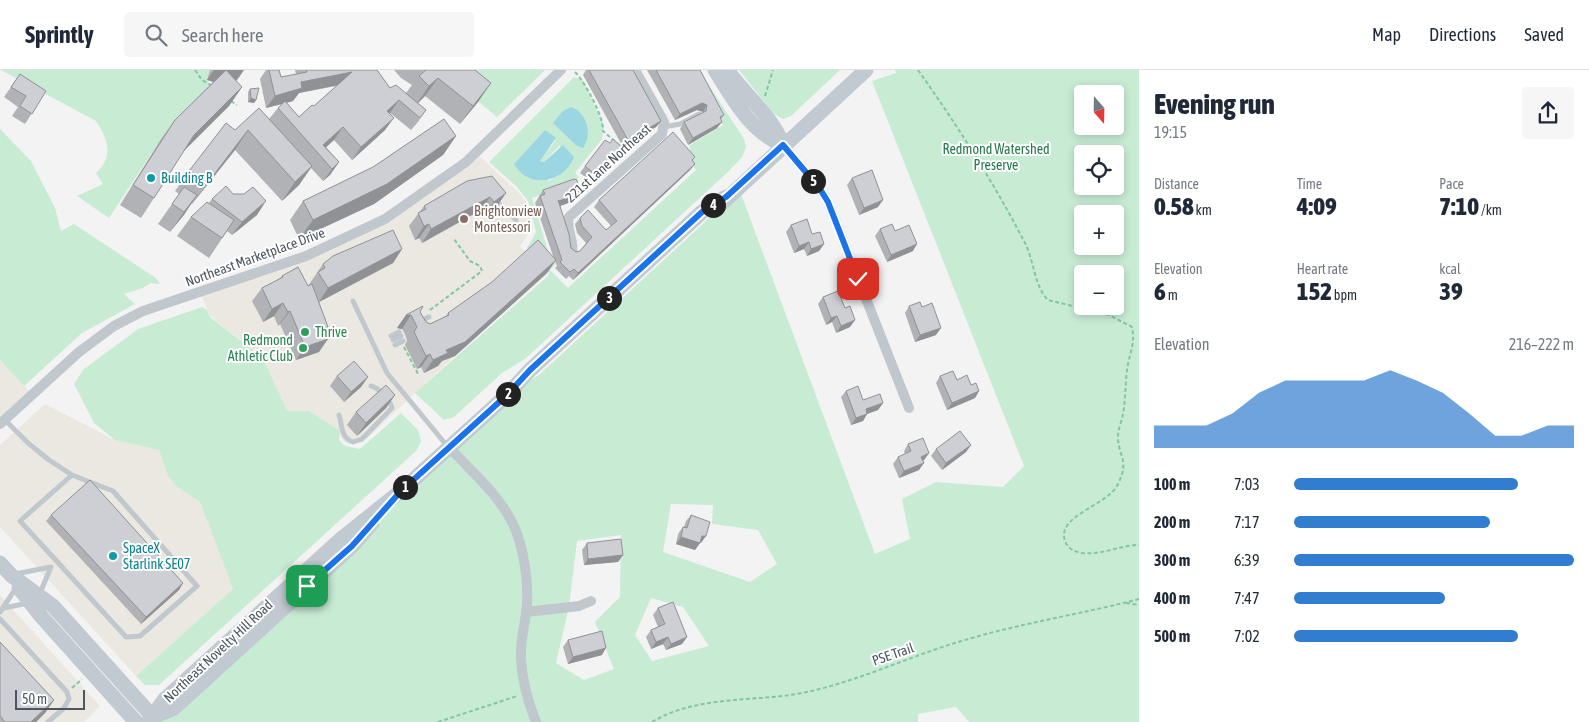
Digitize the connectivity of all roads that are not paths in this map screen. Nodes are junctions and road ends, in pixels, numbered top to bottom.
1 (561, 70) edge
2 (635, 70) edge
3 (715, 70) edge
4 (726, 70) edge
5 (866, 70) edge
6 (699, 114) edge
7 (664, 127) junction
8 (783, 145) junction
9 (489, 192) edge
10 (516, 220) dead end
11 (572, 252) edge
12 (353, 301) dead end
13 (429, 317) road end
14 (416, 326) edge
15 (393, 340) joint
16 (371, 386) dead end
17 (909, 408) dead end
18 (339, 415) dead end
19 (3, 422) edge
20 (449, 447) junction
21 (72, 475) junction
22 (57, 562) junction
23 (51, 567) junction
24 (10, 575) edge
25 (34, 599) junction
26 (591, 601) dead end
27 (2, 610) edge
28 (526, 612) junction
29 (0, 619) edge
30 (150, 720) edge
31 (48, 722) edge
32 (136, 722) edge
33 (536, 722) edge

1 - 19 street, Northeast Marketplace Drive
2 - 7 street, 221st Lane Northeast
3 - 8 main road
4 - 8 main road
5 - 8 main road, Northeast Novelty Hill Road
6 - 7 lane
7 - 11 street, 221st Lane Northeast
8 - 17 street
8 - 20 main road, Northeast Novelty Hill Road
9 - 10 lane
12 - 20 lane
13 - 14 lane
15 - 15 lane
16 - 18 lane
19 - 21 lane
20 - 28 street
20 - 30 main road, Northeast Novelty Hill Road
21 - 22 lane
21 - 22 lane
22 - 23 lane
23 - 24 lane
23 - 25 lane
24 - 25 main road
24 - 27 lane
25 - 27 lane
25 - 30 main road
25 - 32 main road
26 - 28 street
28 - 33 street
29 - 31 lane

